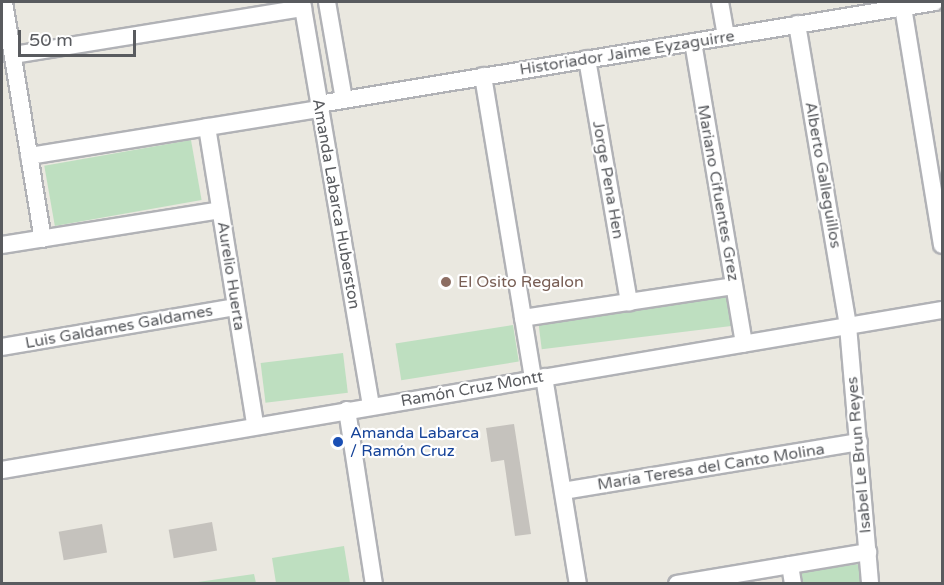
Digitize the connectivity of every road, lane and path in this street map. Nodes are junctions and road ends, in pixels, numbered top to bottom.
1 (4, 2) edge
2 (327, 2) edge
3 (720, 2) edge
4 (935, 2) edge
5 (302, 5) edge
6 (903, 7) junction
7 (797, 24) junction
8 (726, 36) junction
9 (693, 42) junction
10 (13, 56) junction
11 (587, 59) junction
12 (483, 76) junction
13 (344, 99) junction
14 (319, 106) junction
15 (207, 127) junction
16 (29, 156) junction
17 (220, 210) junction
18 (43, 239) junction
19 (2, 245) edge
20 (942, 245) edge
21 (734, 286) junction
22 (629, 302) junction
23 (236, 307) junction
24 (942, 310) edge
25 (523, 318) junction
26 (848, 326) junction
27 (744, 344) junction
28 (2, 347) edge
29 (538, 378) junction
30 (371, 406) junction
31 (346, 410) junction
32 (255, 425) junction
33 (859, 442) junction
34 (2, 470) edge
35 (562, 491) junction
36 (868, 552) junction
37 (790, 565) junction
38 (686, 583) edge
39 (374, 584) edge
40 (578, 584) edge
41 (793, 584) edge
42 (870, 584) edge

1 - 10 street
2 - 13 street, Amanda Labarca Huberston
3 - 8 street
4 - 6 street, Historiador Jaime Eyzaguirre
5 - 10 street
5 - 14 street, Amanda Labarca Huberston
6 - 7 street, Historiador Jaime Eyzaguirre
6 - 20 street
7 - 8 street, Historiador Jaime Eyzaguirre
7 - 26 street, Alberto Galleguillos
8 - 9 street, Historiador Jaime Eyzaguirre
9 - 11 street, Historiador Jaime Eyzaguirre
9 - 21 street, Mariano Cifuentes Grez
10 - 16 street
11 - 12 street, Historiador Jaime Eyzaguirre
11 - 22 street, Jorge Pena Hen
12 - 13 street, Historiador Jaime Eyzaguirre
12 - 25 street
13 - 14 street, Historiador Jaime Eyzaguirre
14 - 15 street, Historiador Jaime Eyzaguirre
14 - 30 street, Amanda Labarca Huberston
15 - 16 street, Historiador Jaime Eyzaguirre
15 - 17 street, Aurelio Huerta
16 - 18 street
17 - 18 street
17 - 23 street, Aurelio Huerta
18 - 19 street
21 - 22 street
21 - 27 street, Mariano Cifuentes Grez
22 - 25 street
23 - 28 street, Luis Galdames Galdames
23 - 32 street, Aurelio Huerta
24 - 26 street, Ramón Cruz Montt
25 - 29 street
26 - 27 street, Ramón Cruz Montt
26 - 33 street, Isabel Le Brun Reyes
27 - 29 street, Ramón Cruz Montt
29 - 30 street, Ramón Cruz Montt
29 - 35 street
30 - 31 street, Ramón Cruz Montt
31 - 32 street, Ramón Cruz Montt
31 - 39 street
32 - 34 street, Ramón Cruz Montt
33 - 35 street, María Teresa del Canto Molina
33 - 36 street, Isabel Le Brun Reyes
35 - 40 street
36 - 37 street
36 - 42 street, Isabel Le Brun Reyes
37 - 38 street
37 - 41 street

